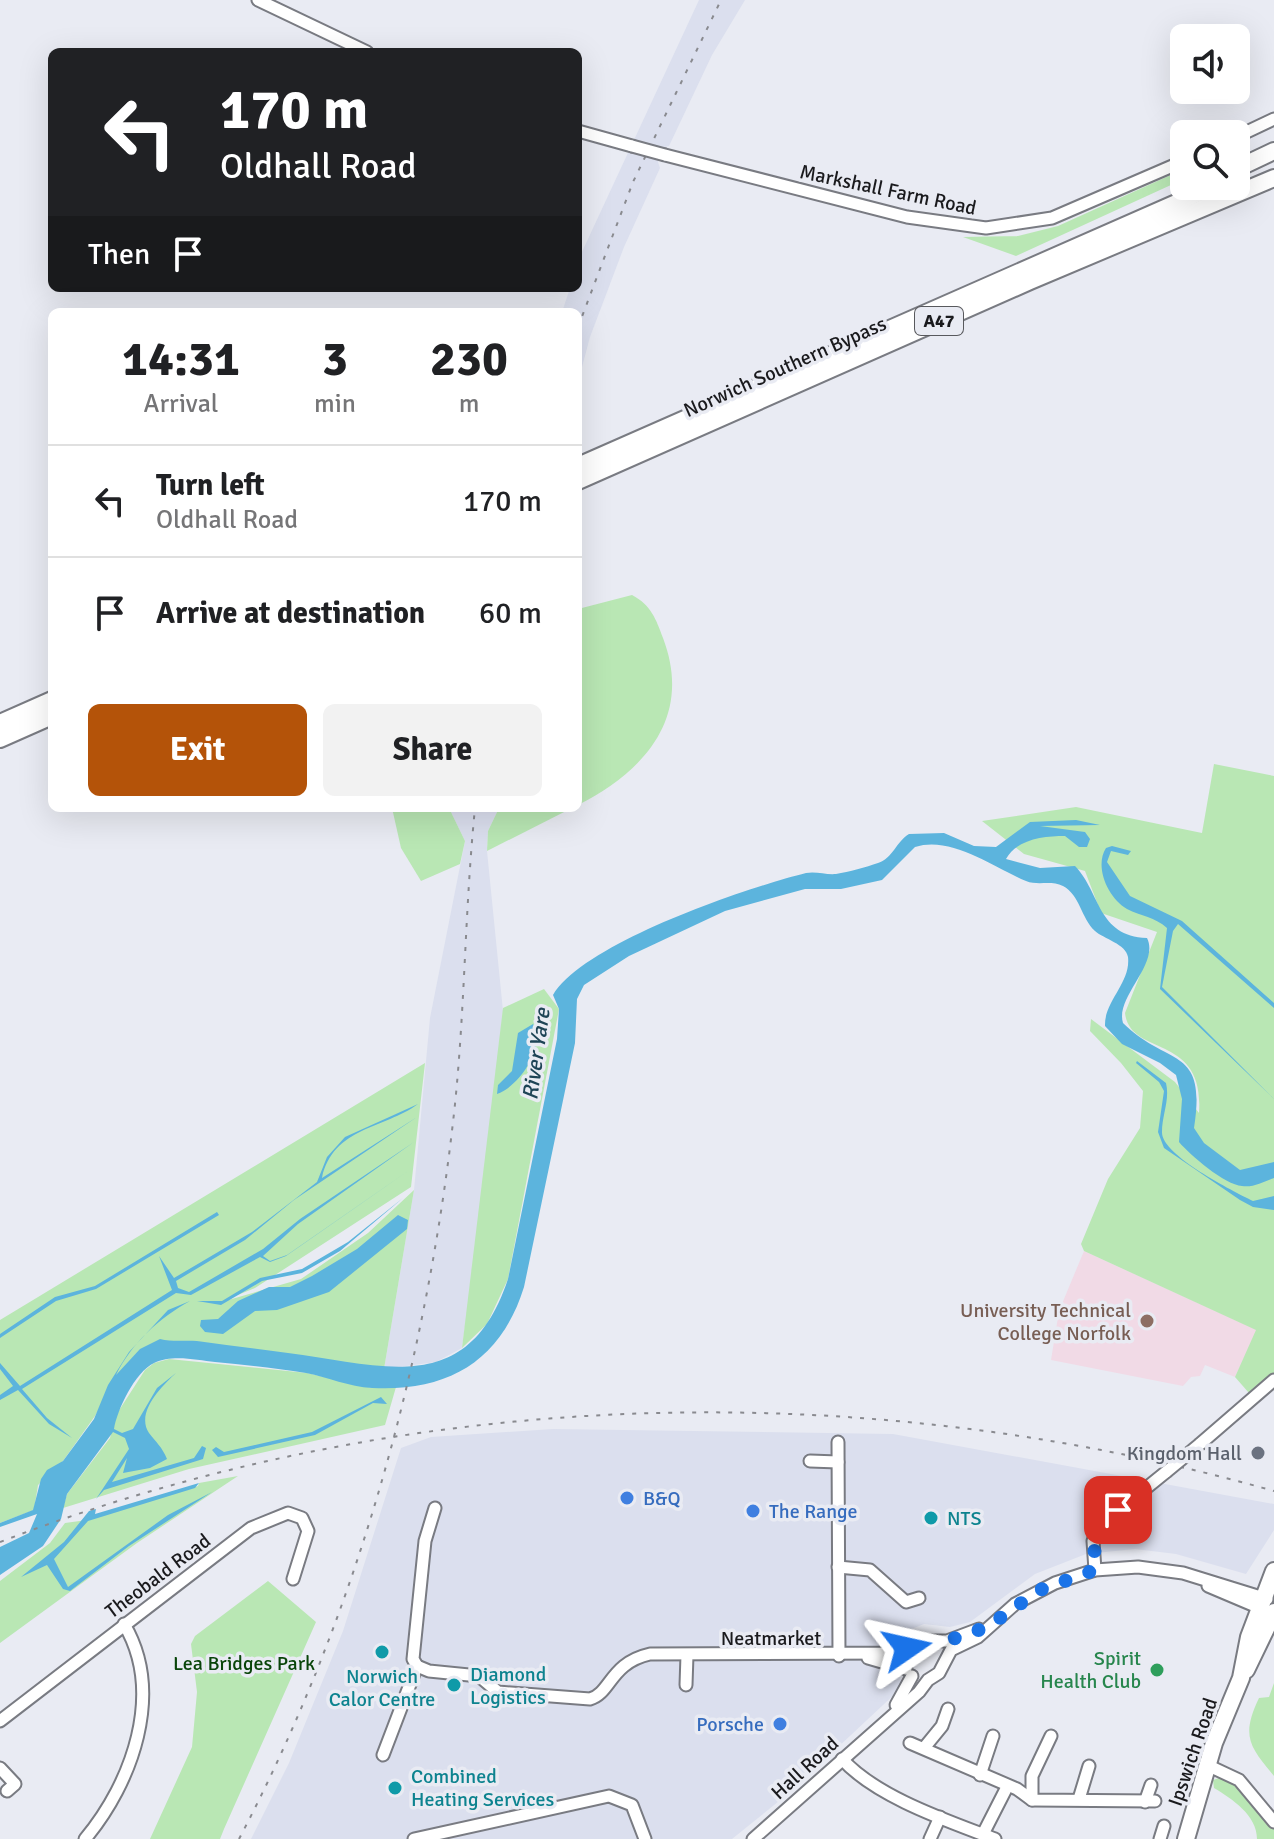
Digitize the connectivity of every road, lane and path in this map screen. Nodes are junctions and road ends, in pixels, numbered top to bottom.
1 (258, 0) edge
2 (359, 48) edge
3 (1274, 119) edge
4 (1250, 130) edge
5 (582, 132) edge
6 (1274, 151) edge
7 (1250, 162) edge
8 (1274, 162) edge
9 (1170, 167) edge
10 (1250, 171) edge
11 (1274, 178) edge
12 (1274, 188) edge
13 (1170, 200) edge
14 (1182, 200) edge
15 (1079, 243) junction
16 (1030, 281) junction
17 (582, 464) edge
18 (582, 479) edge
19 (48, 702) edge
20 (48, 718) edge
21 (0, 723) edge
22 (0, 739) edge
23 (1274, 1380) edge
24 (838, 1442) dead end
25 (810, 1461) dead end
26 (838, 1462) junction
27 (435, 1508) dead end
28 (838, 1567) junction
29 (1095, 1570) junction
30 (1274, 1571) edge
31 (299, 1574) dead end
32 (919, 1598) dead end
33 (1269, 1604) edge
34 (124, 1624) junction
35 (987, 1627) junction
36 (931, 1640) junction
37 (907, 1648) junction
38 (687, 1655) junction
39 (839, 1656) junction
40 (856, 1656) junction
41 (944, 1660) junction
42 (417, 1666) junction
43 (909, 1672) junction
44 (928, 1680) junction
45 (686, 1685) dead end
46 (948, 1709) dead end
47 (0, 1721) edge
48 (881, 1724) junction
49 (993, 1736) dead end
50 (1051, 1736) dead end
51 (910, 1743) dead end
52 (924, 1748) junction
53 (383, 1755) dead end
54 (842, 1759) junction
55 (1207, 1765) junction
56 (1089, 1766) dead end
57 (0, 1768) edge
58 (980, 1775) junction
59 (15, 1784) dead end
60 (1151, 1785) dead end
61 (1007, 1787) junction
62 (1079, 1799) junction
63 (1032, 1800) junction
64 (940, 1817) junction
65 (1274, 1822) edge
66 (1164, 1826) dead end
67 (983, 1834) junction
68 (85, 1839) edge
69 (414, 1839) edge
70 (645, 1839) edge
71 (753, 1839) edge
72 (930, 1839) edge
73 (995, 1839) edge
74 (1160, 1839) edge
75 (1186, 1839) edge

1 - 2 street
3 - 4 street
5 - 9 street, Markshall Farm Road, bridge
6 - 7 highway
8 - 10 highway
11 - 16 highway, Norwich Southern Bypass / A47
12 - 16 highway, A47
13 - 15 highway, A47
14 - 15 highway, Norwich Southern Bypass / A47
15 - 17 highway, Norwich Southern Bypass / A47
16 - 18 highway, Norwich Southern Bypass / A47
19 - 21 highway
20 - 22 highway
23 - 29 street, bridge
24 - 26 street
25 - 26 street
26 - 28 street
27 - 42 street
28 - 32 street
28 - 39 street
29 - 33 street, Hall Road
29 - 35 street, Hall Road
30 - 33 highway, Ipswich Road
31 - 34 street, Theobald Road
33 - 55 highway, Ipswich Road
34 - 47 street, Theobald Road
34 - 68 street
35 - 36 street, Hall Road
35 - 41 street, Hall Road
36 - 37 street, Hall Road
36 - 41 street
37 - 40 street, Neatmarket
37 - 43 street, Hall Road
38 - 39 street, Neatmarket
38 - 42 street, Neatmarket
38 - 45 street
39 - 40 street, Neatmarket
40 - 43 street, Neatmarket
41 - 44 street, Hall Road
42 - 53 street
43 - 44 street
43 - 48 street, Hall Road
44 - 48 street, Hall Road
46 - 52 street
48 - 54 street, Hall Road
49 - 58 street
50 - 63 street
51 - 52 street
52 - 58 street
54 - 64 street
54 - 71 street, Hall Road
55 - 65 street
55 - 75 highway, Ipswich Road
56 - 62 street
57 - 59 street
58 - 61 street
60 - 62 street
61 - 63 street
61 - 67 street
62 - 63 street
64 - 67 street
64 - 72 street
66 - 74 street
67 - 73 street
69 - 70 street

